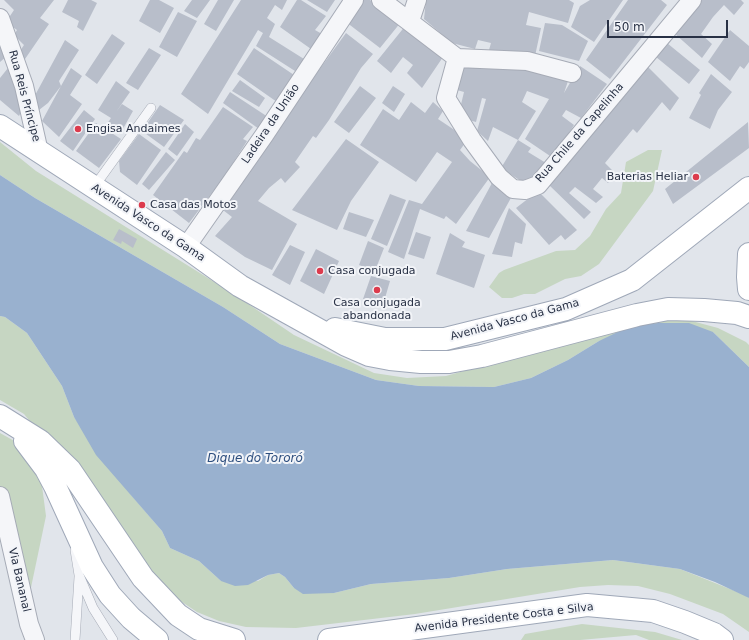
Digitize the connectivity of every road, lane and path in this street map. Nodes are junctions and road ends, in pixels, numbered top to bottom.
1 (354, 0) edge
2 (381, 0) edge
3 (417, 0) edge
4 (692, 0) edge
5 (0, 18) edge
6 (410, 21) junction
7 (457, 58) junction
8 (572, 73) dead end
9 (150, 108) dead end
10 (0, 126) edge
11 (39, 152) junction
12 (94, 187) junction
13 (749, 188) edge
14 (186, 247) junction
15 (749, 254) edge
16 (749, 289) edge
17 (749, 317) edge
18 (296, 318) junction
19 (5, 418) edge
20 (0, 496) edge
21 (70, 517) junction
22 (79, 575) junction
23 (341, 639) edge
24 (35, 640) edge
25 (75, 640) edge
26 (113, 640) edge
27 (157, 640) edge
28 (234, 640) edge
29 (722, 640) edge

1 - 14 street, Ladeira da União
2 - 6 street
3 - 6 street
4 - 7 street, Rua Chile da Capelinha
5 - 11 street, Rua Reis Príncipe
6 - 7 street
7 - 8 street
9 - 12 lane
10 - 11 main road, Avenida Vasco da Gama
11 - 12 main road, Avenida Vasco da Gama
12 - 14 main road, Avenida Vasco da Gama
13 - 18 main road, Avenida Vasco da Gama
14 - 18 main road, Avenida Vasco da Gama
15 - 16 main road
17 - 18 main road, Avenida Vasco da Gama
19 - 21 main road
19 - 28 main road
20 - 24 street, Via Bananal
21 - 22 lane
21 - 27 main road
22 - 25 lane
22 - 26 lane
23 - 29 main road, Avenida Presidente Costa e Silva

